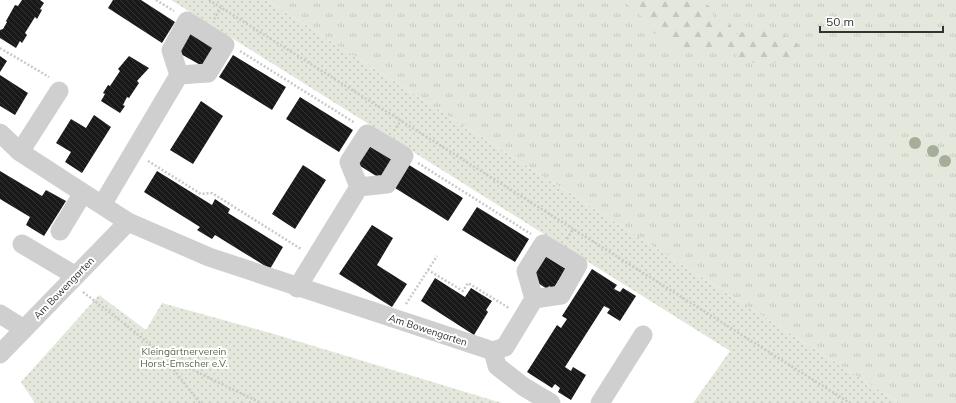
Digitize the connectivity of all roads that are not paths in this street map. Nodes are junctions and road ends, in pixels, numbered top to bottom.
1 (179, 76) junction
2 (59, 91) road end
3 (0, 133) edge
4 (20, 152) junction
5 (359, 187) junction
6 (83, 193) junction
7 (102, 205) junction
8 (128, 222) junction
9 (60, 231) dead end
10 (22, 244) dead end
11 (73, 279) junction
12 (297, 288) junction
13 (534, 299) junction
14 (0, 314) edge
15 (24, 329) junction
16 (642, 335) dead end
17 (493, 351) junction
18 (0, 354) edge
19 (551, 403) edge
20 (600, 403) edge

1 - 1 street
1 - 7 street
2 - 4 street
3 - 4 street, Am Bowengarten
4 - 6 street, Am Bowengarten
5 - 5 street
5 - 12 street
6 - 7 street, Am Bowengarten
6 - 9 street
7 - 8 street, Am Bowengarten
8 - 11 street, Am Bowengarten
8 - 12 street, Am Bowengarten
10 - 11 street
11 - 15 street, Am Bowengarten
12 - 17 street, Am Bowengarten
13 - 13 street
13 - 17 street
14 - 15 street
15 - 18 street, Am Bowengarten
16 - 20 street
17 - 19 street

